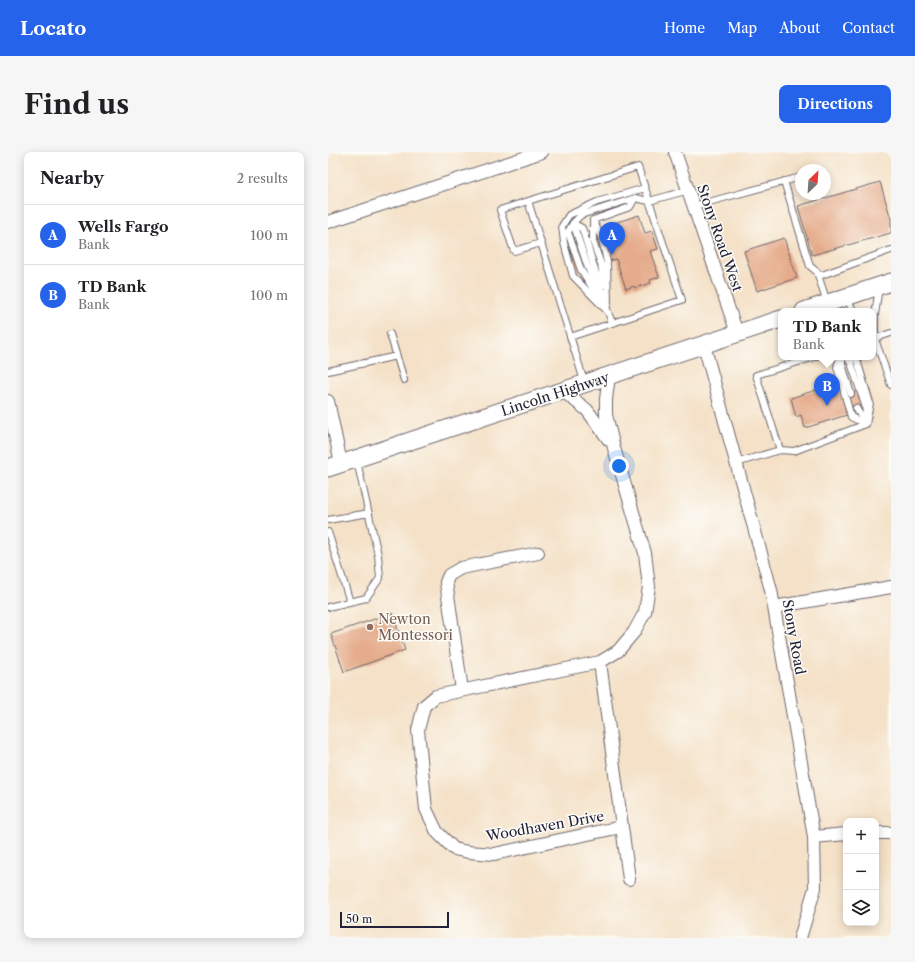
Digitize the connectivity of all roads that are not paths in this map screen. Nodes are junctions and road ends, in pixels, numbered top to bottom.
1 (542, 152) edge
2 (676, 152) edge
3 (795, 178) edge
4 (784, 181) junction
5 (645, 188) junction
6 (688, 190) junction
7 (635, 198) junction
8 (528, 201) junction
9 (649, 201) junction
10 (694, 206) junction
11 (328, 222) edge
12 (541, 243) junction
13 (890, 252) edge
14 (819, 276) junction
15 (885, 284) edge
16 (828, 303) junction
17 (849, 304) edge
18 (813, 308) edge
19 (608, 312) junction
20 (876, 313) edge
21 (778, 320) edge
22 (612, 323) junction
23 (737, 333) junction
24 (891, 333) edge
25 (390, 334) dead end
26 (570, 337) junction
27 (876, 337) edge
28 (876, 344) edge
29 (704, 345) junction
30 (397, 356) junction
31 (805, 360) edge
32 (840, 360) edge
33 (841, 360) edge
34 (849, 360) edge
35 (857, 360) edge
36 (328, 371) edge
37 (609, 376) junction
38 (404, 380) dead end
39 (584, 384) junction
40 (891, 385) edge
41 (563, 391) junction
42 (851, 394) dead end
43 (328, 401) edge
44 (856, 408) dead end
45 (866, 424) junction
46 (614, 448) junction
47 (780, 450) junction
48 (342, 463) edge
49 (736, 463) junction
50 (369, 513) junction
51 (328, 520) edge
52 (328, 532) edge
53 (538, 553) dead end
54 (891, 587) edge
55 (350, 602) junction
56 (328, 607) edge
57 (774, 607) junction
58 (600, 662) junction
59 (462, 690) junction
60 (621, 827) junction
61 (879, 833) edge
62 (891, 833) edge
63 (843, 834) edge
64 (814, 837) junction
65 (629, 879) dead end
66 (800, 938) edge

1 - 11 street
2 - 6 street, Stony Road West
3 - 4 lane
4 - 10 lane
4 - 14 lane
5 - 8 lane
5 - 9 lane
5 - 19 lane
6 - 9 lane
6 - 10 street, Stony Road West
7 - 9 lane
7 - 19 lane
7 - 19 lane
8 - 12 lane
8 - 12 lane
9 - 22 lane
10 - 23 street, Stony Road West
12 - 26 lane
13 - 14 lane
14 - 16 lane
15 - 17 main road
15 - 20 lane
16 - 17 main road
16 - 18 main road
19 - 22 lane
21 - 23 main road, Lincoln Highway
22 - 26 lane
23 - 29 main road, Lincoln Highway
24 - 27 lane
25 - 30 lane
26 - 39 lane
28 - 40 lane
29 - 37 main road, Lincoln Highway
29 - 49 street, Stony Road
30 - 36 lane
30 - 38 lane
31 - 47 lane
32 - 45 lane
33 - 42 lane
34 - 45 lane
35 - 45 lane
37 - 39 main road, Lincoln Highway
37 - 46 street, Woodhaven Drive
39 - 41 main road, Lincoln Highway
41 - 46 street
41 - 48 main road, Lincoln Highway
43 - 48 street
44 - 45 lane
45 - 47 lane
46 - 58 street, Woodhaven Drive
47 - 49 lane
48 - 50 lane
49 - 57 street, Stony Road
50 - 51 lane
50 - 55 lane
52 - 55 lane
53 - 59 street
54 - 57 street
55 - 56 lane
57 - 64 street, Stony Road
58 - 59 street, Woodhaven Drive
58 - 60 street, Woodhaven Drive
59 - 60 street, Woodhaven Drive
60 - 65 street, Woodhaven Drive
61 - 62 street
63 - 64 street
64 - 66 street, Stony Road

